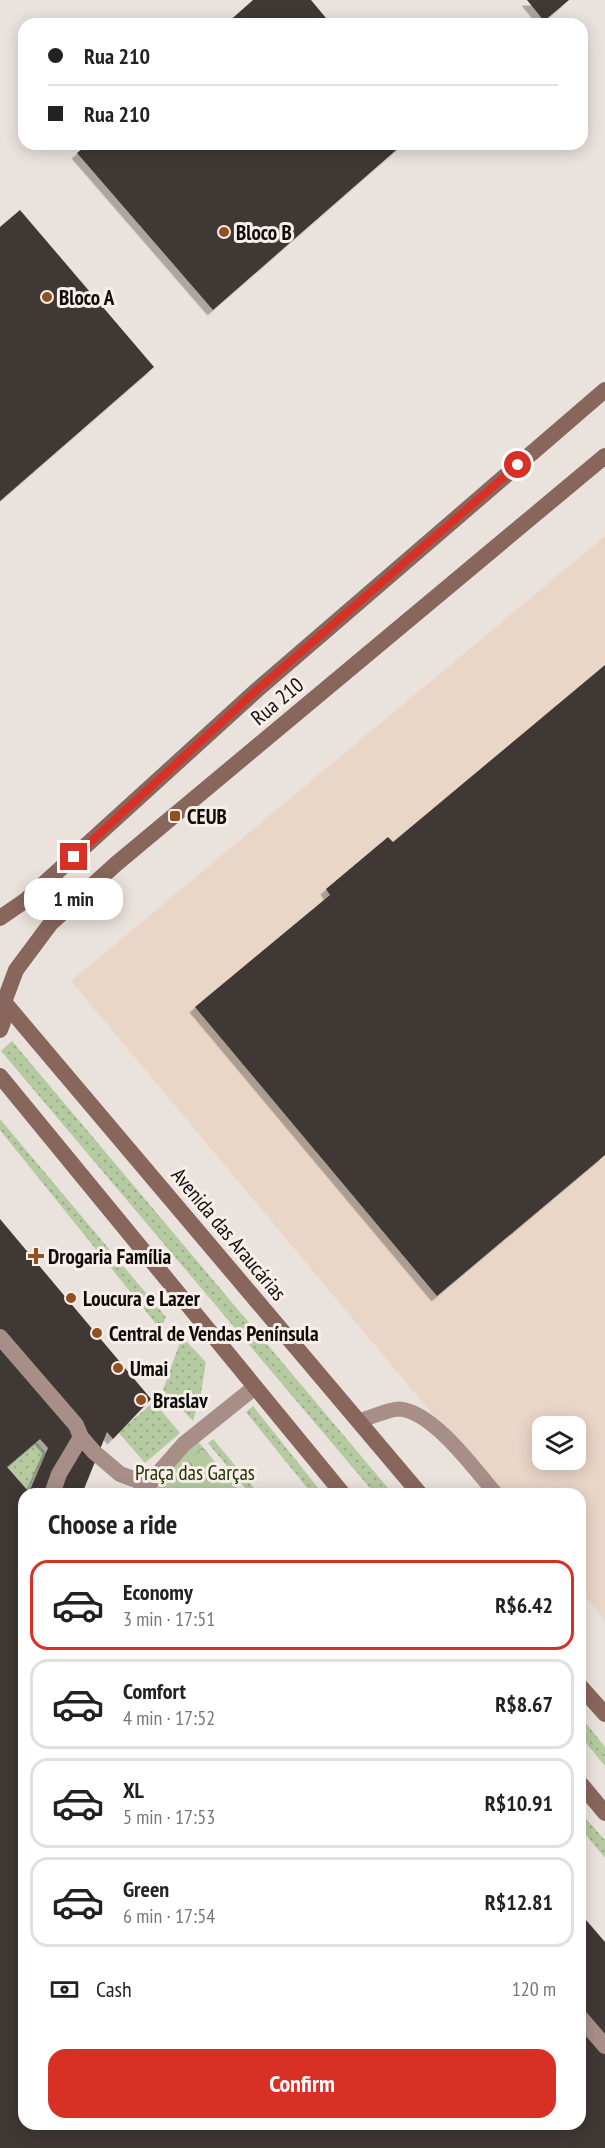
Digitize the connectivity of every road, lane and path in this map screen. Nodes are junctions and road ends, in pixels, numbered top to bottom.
1 (605, 390) edge
2 (605, 456) edge
3 (0, 918) edge
4 (2, 995) edge
5 (0, 1029) edge
6 (0, 1076) edge
7 (0, 1337) edge
8 (255, 1387) junction
9 (359, 1421) junction
10 (81, 1437) junction
11 (54, 1488) edge
12 (141, 1488) edge
13 (144, 1488) edge
14 (338, 1488) edge
15 (415, 1488) edge
16 (491, 1488) edge
17 (586, 1693) edge
18 (605, 1714) edge
19 (586, 1790) edge
20 (605, 1813) edge
21 (586, 2024) edge
22 (605, 2046) edge

1 - 3 main road, Rua 210
2 - 4 main road, Rua 210
4 - 5 main road, Rua 210
4 - 9 main road, Avenida das Araucárias
6 - 8 main road
7 - 10 street
8 - 13 street
8 - 14 main road
9 - 15 main road, Avenida das Araucárias
9 - 16 lane
10 - 11 street
10 - 12 street
17 - 18 main road
19 - 20 main road
21 - 22 street

